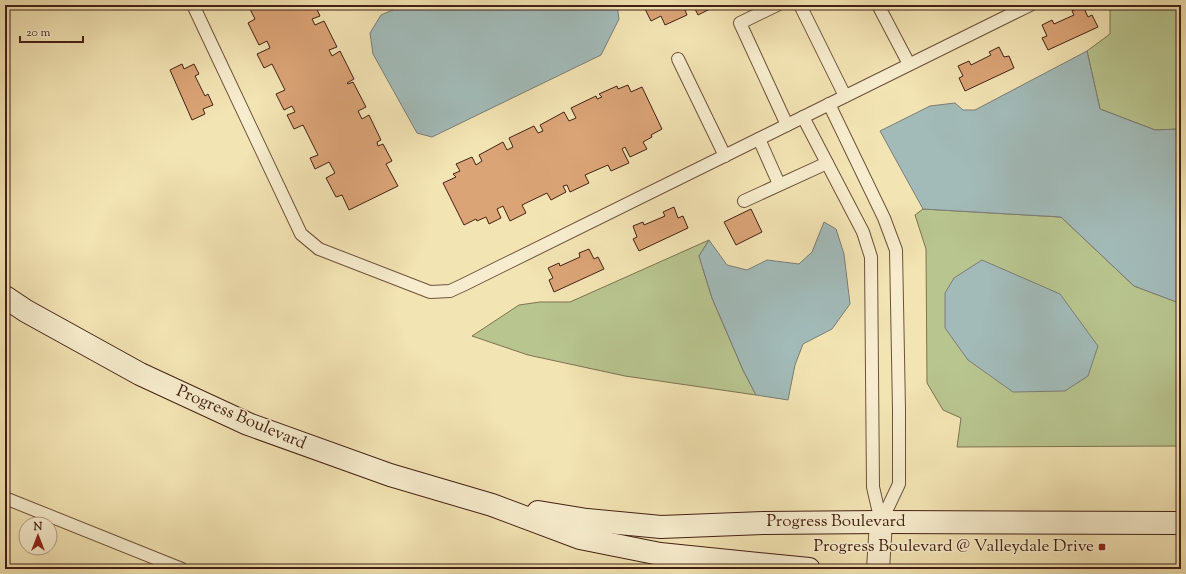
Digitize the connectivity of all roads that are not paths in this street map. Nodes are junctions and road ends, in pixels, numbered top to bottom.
1 (193, 5) edge
2 (777, 5) edge
3 (800, 5) edge
4 (878, 5) edge
5 (1030, 5) edge
6 (678, 59) dead end
7 (909, 64) junction
8 (845, 96) junction
9 (829, 104) junction
10 (804, 117) junction
11 (787, 125) junction
12 (759, 139) junction
13 (725, 156) junction
14 (827, 162) junction
15 (779, 184) junction
16 (744, 201) dead end
17 (5, 297) edge
18 (5, 498) edge
19 (492, 504) junction
20 (881, 522) junction
21 (1181, 523) edge
22 (182, 569) edge
23 (809, 569) edge
24 (878, 569) edge

1 - 13 lane
2 - 11 lane
3 - 8 lane
4 - 7 lane
5 - 7 lane
6 - 13 lane
7 - 8 lane
8 - 9 lane
9 - 10 lane
9 - 20 lane
10 - 11 lane
10 - 14 lane
11 - 12 lane
12 - 13 lane
12 - 15 lane
14 - 15 lane
14 - 20 lane
15 - 16 lane
17 - 19 main road, Progress Boulevard
18 - 22 lane
19 - 20 main road, Progress Boulevard
19 - 23 main road, Progress Boulevard
20 - 21 main road, Progress Boulevard
20 - 24 main road

